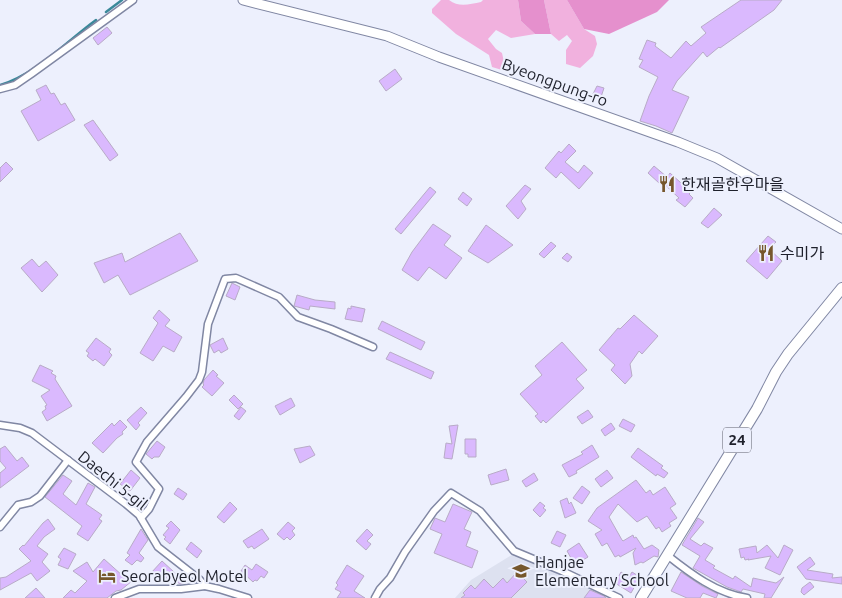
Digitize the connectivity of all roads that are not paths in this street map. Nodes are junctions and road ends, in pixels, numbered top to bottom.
1 (132, 0) edge
2 (243, 0) edge
3 (0, 89) edge
4 (842, 229) edge
5 (842, 288) edge
6 (373, 347) dead end
7 (0, 425) edge
8 (68, 460) junction
9 (140, 518) junction
10 (0, 527) edge
11 (667, 555) junction
12 (205, 586) junction
13 (116, 598) edge
14 (248, 598) edge
15 (375, 598) edge
16 (619, 598) edge
17 (640, 598) edge
18 (747, 598) edge

1 - 3 street
2 - 4 main road, Byeongpung-ro
5 - 11 main road, 24
6 - 9 street
7 - 8 street, Daechi 5-gil
8 - 9 street, Daechi 5-gil
8 - 10 street
9 - 12 street, Daechi 5-gil
11 - 17 main road, 24
11 - 18 street
12 - 13 street
12 - 14 street, Daechi 5-gil
15 - 16 street

